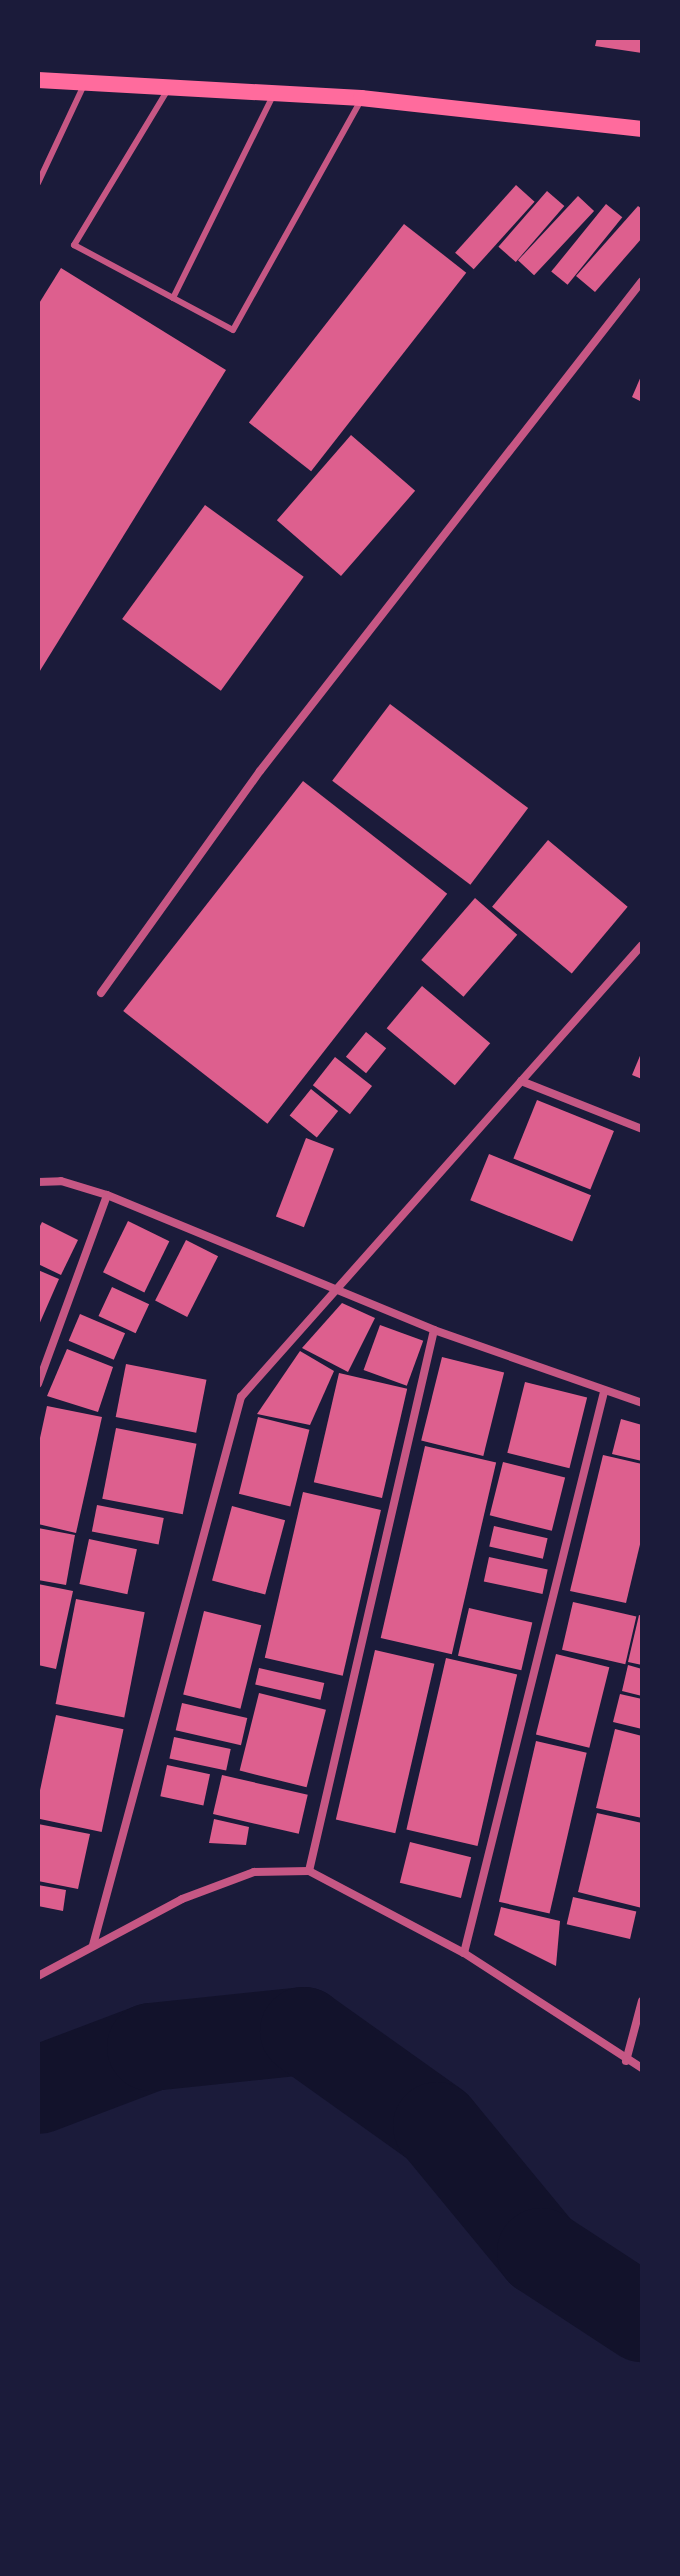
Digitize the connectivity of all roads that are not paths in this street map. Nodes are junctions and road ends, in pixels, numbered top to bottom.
1 (38, 80) edge
2 (85, 81) junction
3 (167, 90) junction
4 (275, 92) junction
5 (361, 98) junction
6 (642, 129) edge
7 (38, 183) edge
8 (642, 281) edge
9 (173, 298) junction
10 (642, 945) edge
11 (101, 993) dead end
12 (521, 1081) junction
13 (642, 1129) edge
14 (38, 1182) edge
15 (107, 1195) junction
16 (334, 1291) junction
17 (434, 1330) junction
18 (38, 1384) edge
19 (604, 1392) junction
20 (642, 1403) edge
21 (309, 1871) junction
22 (93, 1945) junction
23 (464, 1953) junction
24 (38, 1976) edge
25 (642, 2001) edge
26 (626, 2061) junction
27 (642, 2068) edge

1 - 2 main road
2 - 3 main road
2 - 7 lane
3 - 4 main road
3 - 9 lane
4 - 5 main road
4 - 9 lane
5 - 6 main road
5 - 9 lane
8 - 11 street
10 - 12 street
12 - 13 street
12 - 16 street
14 - 15 street
15 - 16 street
15 - 18 street
16 - 17 street
16 - 22 street
17 - 19 street
17 - 21 street
19 - 20 street
19 - 23 street
21 - 22 street
21 - 23 street
22 - 24 street
23 - 26 street
25 - 26 street
26 - 27 street

